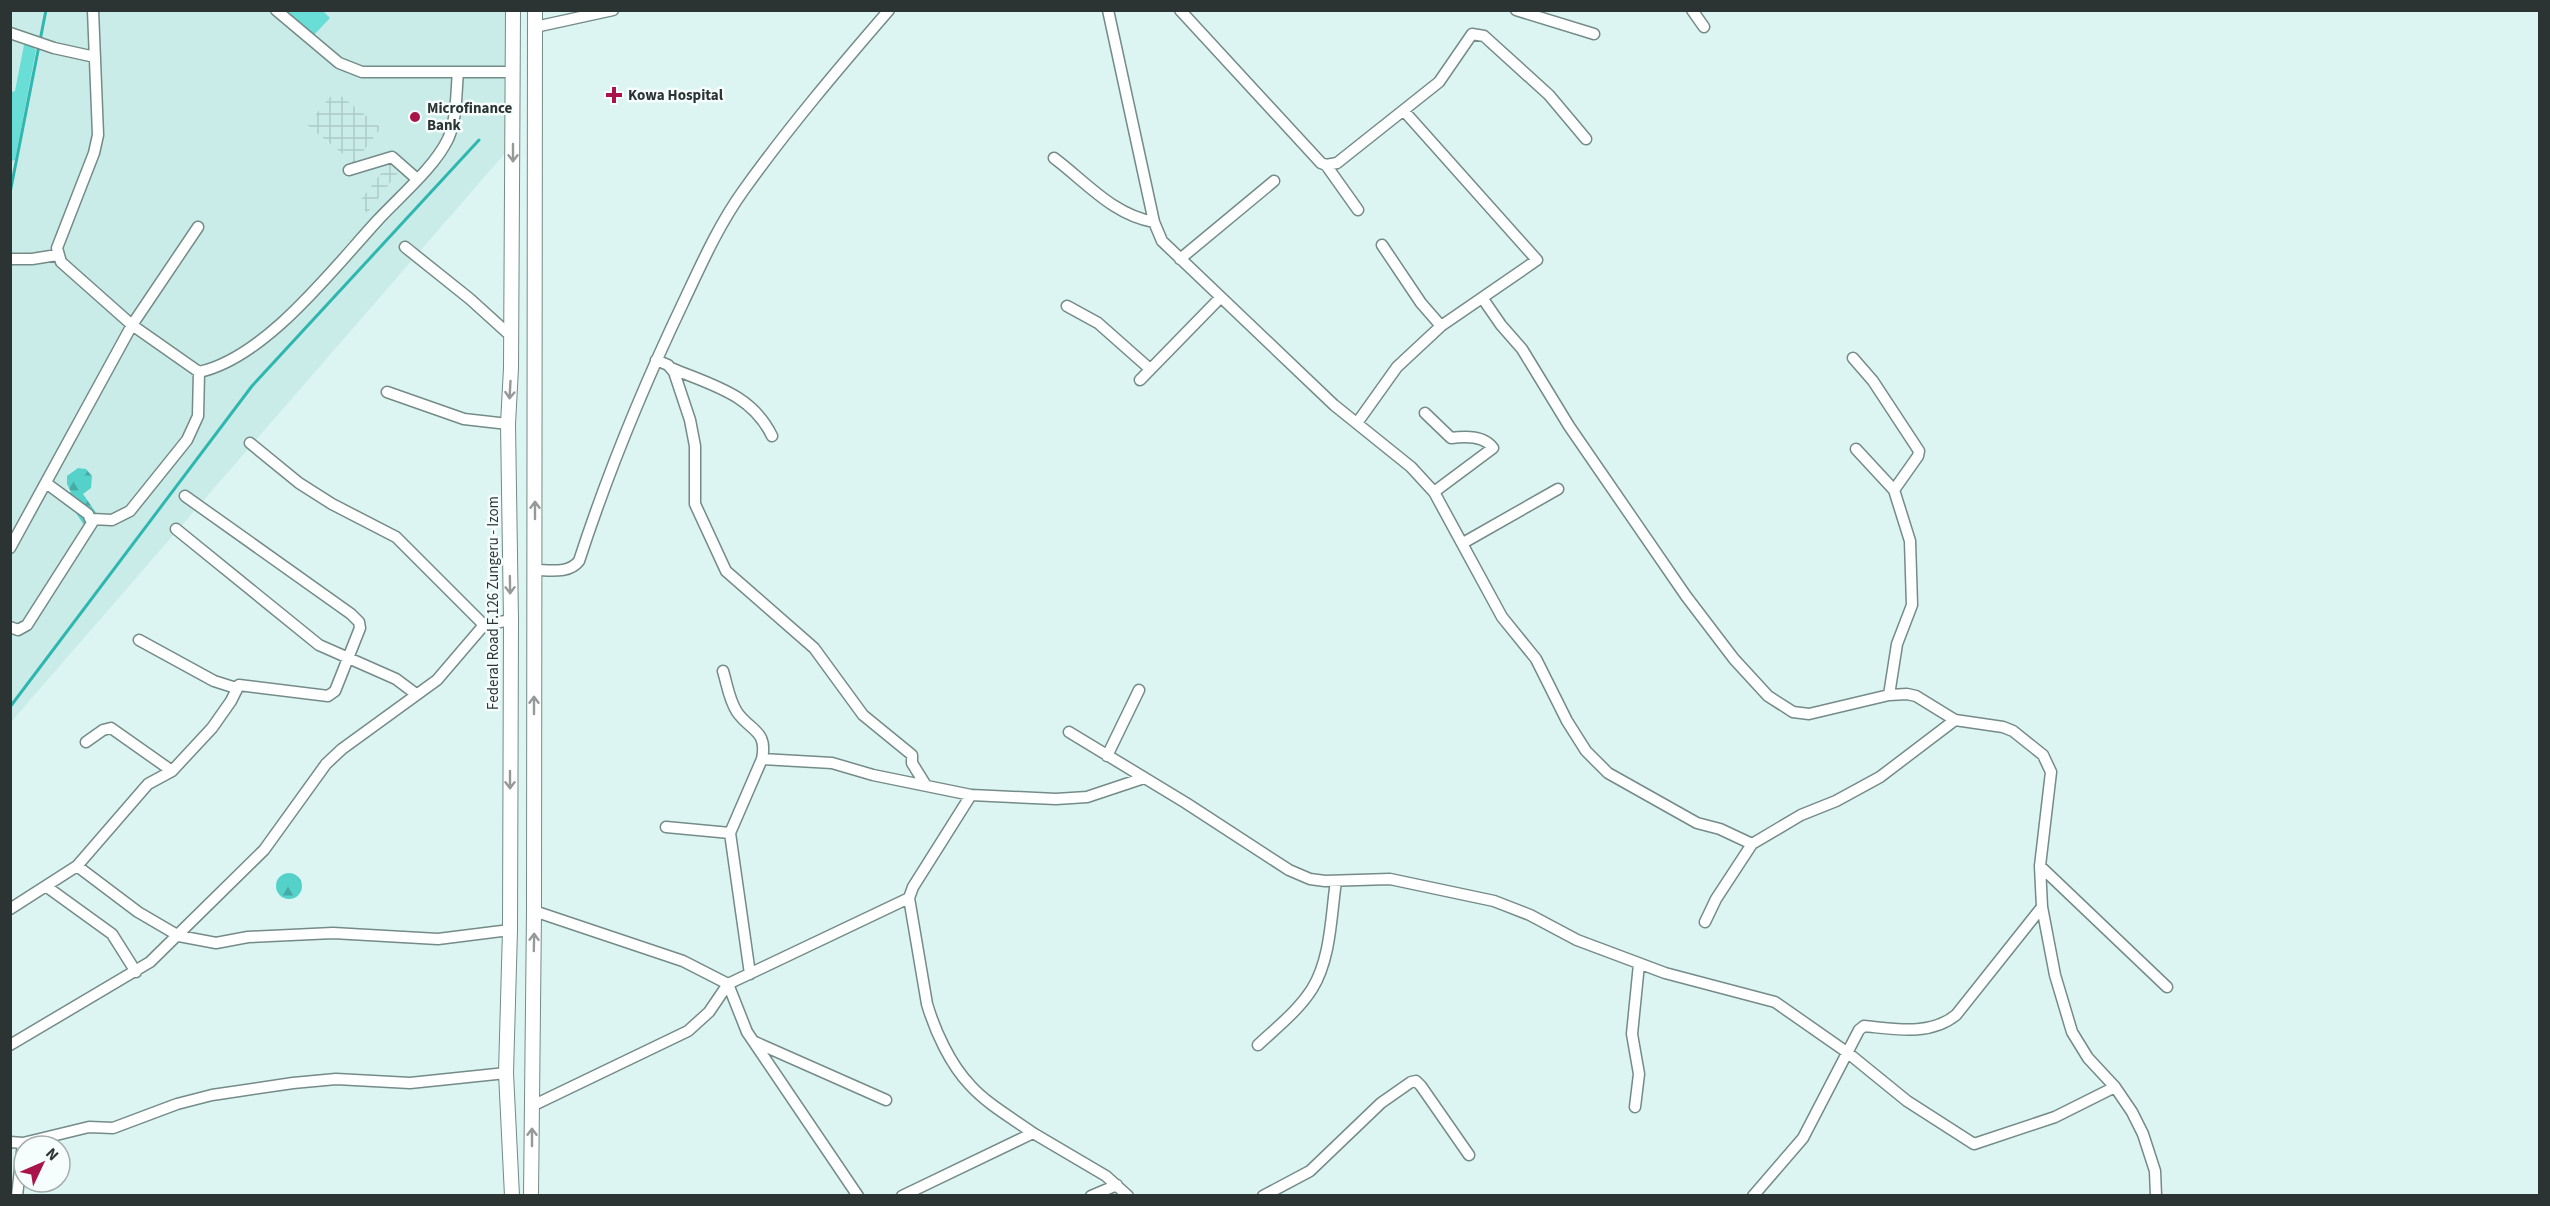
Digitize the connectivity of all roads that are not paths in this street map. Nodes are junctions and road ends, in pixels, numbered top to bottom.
1 (93, 10) edge
2 (276, 10) edge
3 (513, 10) edge
4 (535, 10) edge
5 (613, 10) edge
6 (889, 10) edge
7 (1108, 10) edge
8 (1180, 10) edge
9 (1516, 10) edge
10 (1692, 10) edge
11 (535, 27) junction
12 (1704, 27) dead end
13 (10, 33) edge
14 (1594, 34) dead end
15 (95, 57) junction
16 (458, 72) junction
17 (513, 72) junction
18 (1404, 111) junction
19 (1586, 139) dead end
20 (1054, 158) dead end
21 (1326, 165) junction
22 (349, 170) dead end
23 (417, 179) junction
24 (1274, 181) dead end
25 (1358, 210) dead end
26 (1154, 222) junction
27 (198, 227) dead end
28 (1382, 245) dead end
29 (405, 247) dead end
30 (57, 255) junction
31 (11, 259) edge
32 (1180, 259) junction
33 (1220, 298) junction
34 (1482, 299) junction
35 (1067, 306) dead end
36 (132, 325) junction
37 (1441, 326) junction
38 (512, 338) junction
39 (1852, 358) dead end
40 (656, 360) junction
41 (512, 368) junction
42 (671, 368) junction
43 (535, 369) junction
44 (1150, 369) junction
45 (199, 372) junction
46 (1140, 380) dead end
47 (387, 392) dead end
48 (1425, 413) dead end
49 (1357, 423) junction
50 (508, 424) junction
51 (772, 436) dead end
52 (250, 443) dead end
53 (1856, 449) dead end
54 (46, 483) junction
55 (1558, 489) dead end
56 (1894, 490) junction
57 (1434, 492) junction
58 (185, 495) dead end
59 (92, 519) junction
60 (176, 529) dead end
61 (1463, 543) junction
62 (10, 548) edge
63 (534, 570) junction
64 (511, 620) junction
65 (484, 625) junction
66 (10, 627) edge
67 (139, 640) dead end
68 (350, 659) junction
69 (723, 671) dead end
70 (239, 685) junction
71 (1139, 690) dead end
72 (416, 694) junction
73 (1889, 695) junction
74 (1955, 720) junction
75 (1069, 732) dead end
76 (86, 742) dead end
77 (1107, 756) junction
78 (762, 759) junction
79 (172, 771) junction
80 (1144, 778) junction
81 (925, 784) junction
82 (971, 795) junction
83 (666, 827) dead end
84 (730, 833) junction
85 (1752, 844) junction
86 (77, 866) junction
87 (2040, 866) junction
88 (1336, 881) junction
89 (47, 886) junction
90 (909, 898) junction
91 (2042, 908) junction
92 (10, 909) edge
93 (534, 911) junction
94 (1705, 922) dead end
95 (510, 930) junction
96 (178, 936) junction
97 (1639, 964) junction
98 (136, 972) junction
99 (750, 974) junction
100 (728, 984) junction
101 (2167, 987) dead end
102 (754, 1042) junction
103 (10, 1045) edge
104 (1258, 1046) dead end
105 (1848, 1053) junction
106 (506, 1072) junction
107 (2115, 1087) junction
108 (886, 1100) dead end
109 (532, 1106) junction
110 (1635, 1107) dead end
111 (1033, 1133) junction
112 (61, 1134) edge
113 (1469, 1155) dead end
114 (1117, 1185) junction
115 (512, 1196) edge
116 (531, 1196) edge
117 (858, 1196) edge
118 (902, 1196) edge
119 (1091, 1196) edge
120 (1128, 1196) edge
121 (1263, 1196) edge
122 (1753, 1196) edge
123 (2157, 1196) edge

1 - 15 street
2 - 16 street
3 - 17 main road, Federal Road F.126 Zungeru - Izom
4 - 11 main road
5 - 11 street
6 - 40 street
7 - 26 street
8 - 21 street
9 - 14 street
10 - 12 street
11 - 43 main road
13 - 15 street
15 - 30 street
16 - 17 street
16 - 23 street
17 -> 38 main road, Federal Road F.126 Zungeru - Izom
18 - 19 street
18 - 21 street
18 - 34 street
20 - 26 street
21 - 25 street
22 - 23 street
23 - 45 street
24 - 32 street
26 - 32 street
27 - 36 street
28 - 37 street
29 - 38 street
30 - 31 street
30 - 36 street
32 - 33 street
33 - 44 street
33 - 49 street
34 - 37 street
34 - 73 street
35 - 44 street
36 - 45 street
36 - 54 street
37 - 49 street
38 - 41 main road, Federal Road F.126 Zungeru - Izom
39 - 56 street
40 - 42 street
40 - 63 street
41 - 43 main road
41 -> 50 main road, Federal Road F.126 Zungeru - Izom
42 - 51 street
42 - 81 street
63 -> 43 main road
44 - 46 street
45 - 59 street
47 - 50 street
48 - 57 street
49 - 57 street
50 -> 64 main road, Federal Road F.126 Zungeru - Izom
52 - 65 street
53 - 56 street
54 - 59 street
54 - 62 street
55 - 61 street
56 - 73 street
57 - 61 street
58 - 68 street
59 - 66 street
60 - 68 street
61 - 85 street
93 -> 63 main road
64 - 65 street
64 -> 95 main road, Federal Road F.126 Zungeru - Izom
65 - 72 street
67 - 70 street
68 - 70 street
68 - 72 street
69 - 78 street
70 - 79 street
71 - 77 street
72 - 96 street
73 - 74 street
74 - 85 street
74 - 87 street
75 - 77 street
76 - 79 street
77 - 80 street
78 - 81 street
78 - 84 street
79 - 86 street
80 - 82 street
80 - 88 street
81 - 82 street
82 - 90 street
83 - 84 street
84 - 99 street
85 - 94 street
86 - 89 street
86 - 96 street
87 - 91 street
87 - 101 street
88 - 97 street
88 - 104 street
89 - 92 street
89 - 98 street
90 - 99 street
90 - 111 street
91 - 105 street
91 - 107 street
93 - 100 street
109 -> 93 main road
95 - 96 street
95 - 106 main road, Federal Road F.126 Zungeru - Izom
96 - 98 street
97 - 105 street
97 - 110 street
98 - 103 street
99 - 100 street
100 - 102 street
100 - 109 street
102 - 108 street
102 - 117 street
105 - 107 street
105 - 122 street
106 - 112 street
106 - 115 main road, Federal Road F.126 Zungeru - Izom
107 - 123 street
116 -> 109 main road
111 - 114 street
111 - 118 street
113 - 121 street
114 - 119 street
114 - 120 street

